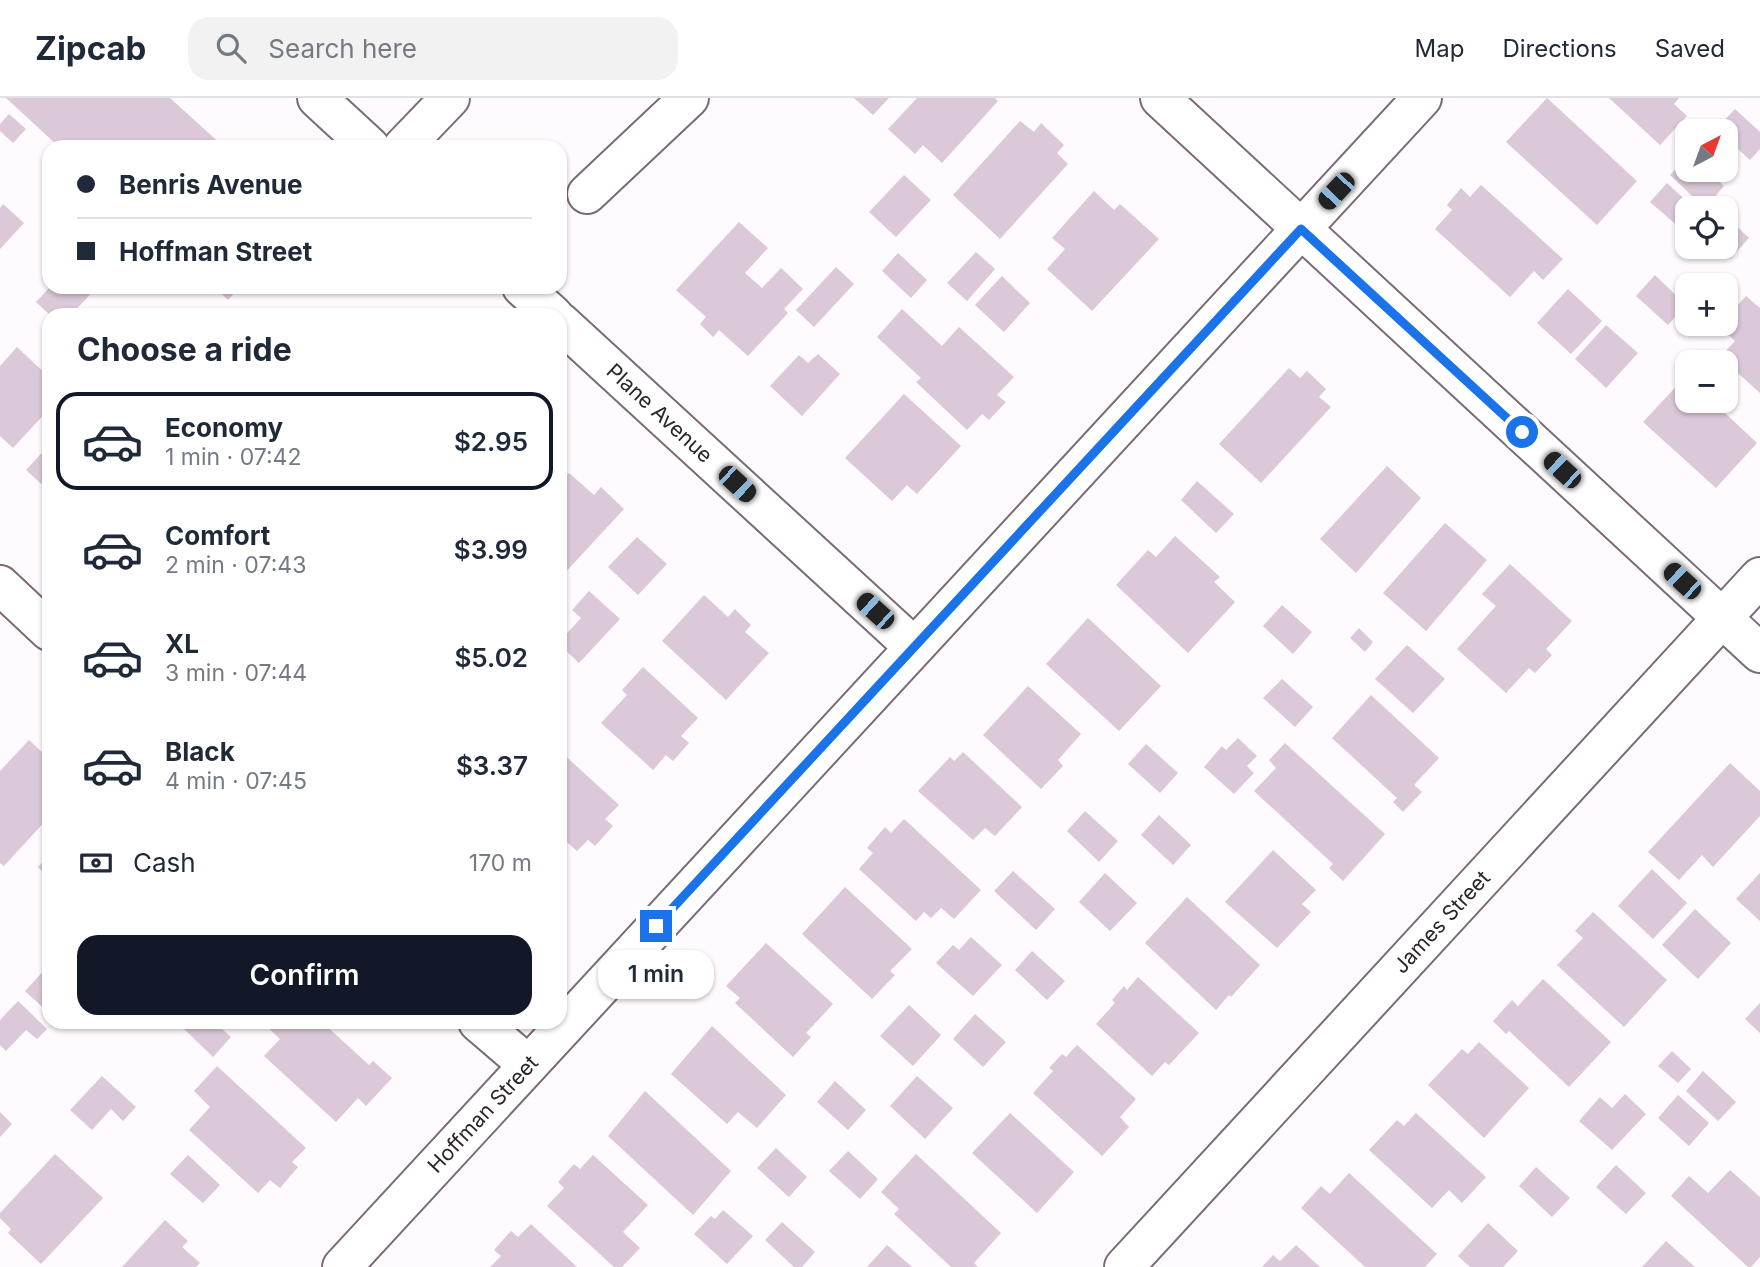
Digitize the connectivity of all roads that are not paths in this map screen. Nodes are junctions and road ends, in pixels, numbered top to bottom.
1 (317, 98) edge
2 (450, 98) edge
3 (689, 98) edge
4 (1160, 98) edge
5 (1422, 98) edge
6 (362, 140) edge
7 (410, 140) edge
8 (587, 194) dead end
9 (1301, 229) junction
10 (530, 294) edge
11 (545, 308) edge
12 (567, 328) edge
13 (1760, 577) edge
14 (0, 585) edge
15 (1722, 618) junction
16 (42, 624) edge
17 (914, 647) junction
18 (1760, 653) edge
19 (567, 1023) edge
20 (486, 1029) edge
21 (561, 1029) edge
22 (528, 1065) junction
23 (342, 1267) edge
24 (1124, 1267) edge

1 - 6 street
2 - 7 street
3 - 8 street
4 - 9 street
5 - 9 street, Hoffman Street
9 - 15 street
9 - 17 street, Hoffman Street
10 - 11 street
12 - 17 street, Plane Avenue
13 - 15 street, James Street
14 - 16 street
15 - 18 street
15 - 24 street, James Street
17 - 19 street, Hoffman Street
20 - 22 street
21 - 22 street, Hoffman Street
22 - 23 street, Hoffman Street

